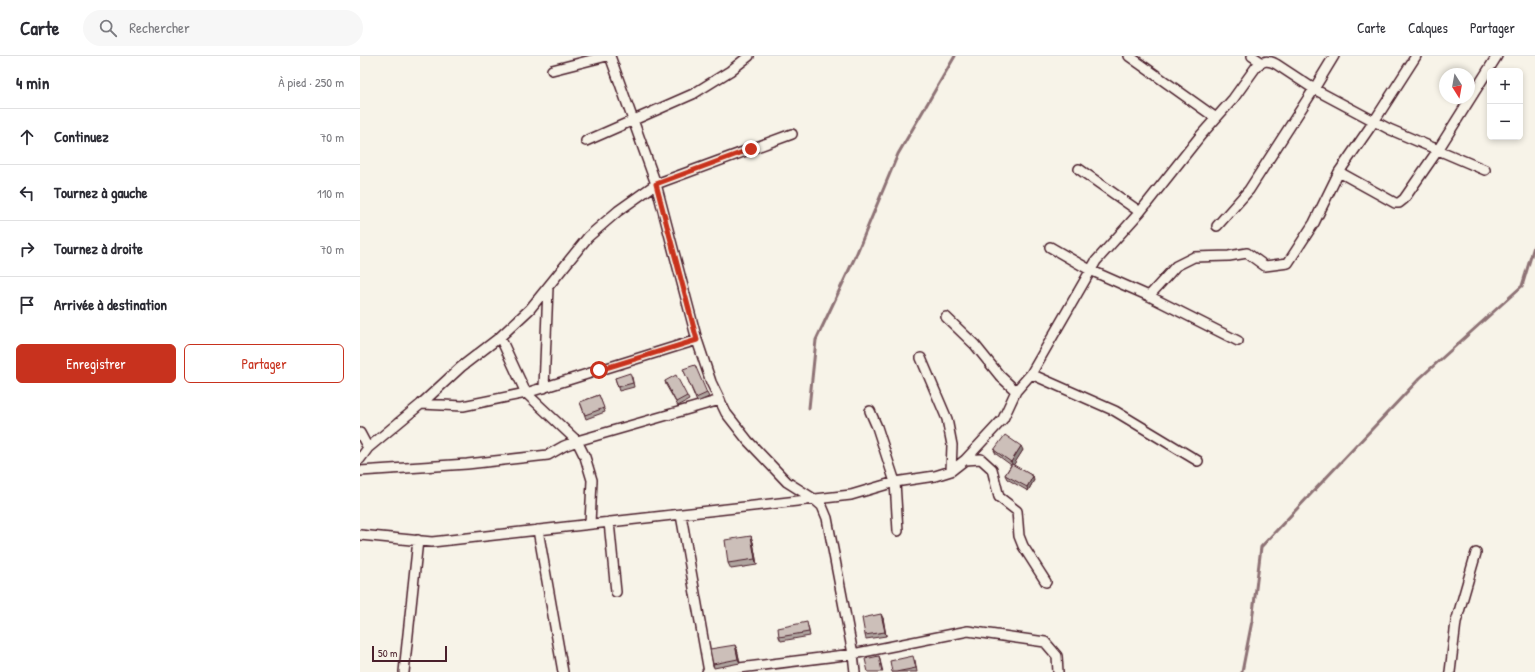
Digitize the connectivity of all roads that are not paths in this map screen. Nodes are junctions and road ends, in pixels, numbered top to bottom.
1 (608, 56) edge
2 (749, 56) edge
3 (1129, 56) edge
4 (1334, 56) edge
5 (1416, 56) edge
6 (1497, 56) edge
7 (1255, 58) edge
8 (552, 70) dead end
9 (1314, 89) junction
10 (1216, 118) junction
11 (632, 119) junction
12 (1375, 120) junction
13 (792, 134) dead end
14 (586, 141) dead end
15 (1438, 150) junction
16 (1079, 169) dead end
17 (1485, 170) dead end
18 (1339, 172) junction
19 (656, 184) junction
20 (1140, 212) junction
21 (1217, 226) dead end
22 (1050, 247) dead end
23 (1090, 270) junction
24 (548, 287) junction
25 (1149, 296) junction
26 (946, 317) dead end
27 (500, 336) junction
28 (697, 340) junction
29 (1238, 341) dead end
30 (921, 358) dead end
31 (1031, 374) junction
32 (544, 388) junction
33 (1016, 392) junction
34 (526, 393) junction
35 (720, 400) junction
36 (421, 404) junction
37 (870, 412) dead end
38 (360, 433) edge
39 (576, 441) junction
40 (368, 448) junction
41 (360, 459) edge
42 (965, 460) junction
43 (1198, 461) dead end
44 (360, 471) edge
45 (951, 471) junction
46 (895, 482) junction
47 (814, 499) junction
48 (681, 514) junction
49 (609, 522) junction
50 (590, 524) junction
51 (538, 530) junction
52 (898, 531) dead end
53 (360, 535) edge
54 (418, 540) junction
55 (1476, 553) dead end
56 (1046, 582) dead end
57 (616, 592) dead end
58 (854, 654) junction
59 (404, 672) edge
60 (563, 672) edge
61 (708, 672) edge
62 (855, 672) edge
63 (1058, 672) edge
64 (1450, 672) edge

1 - 8 street
1 - 11 street
2 - 11 street
3 - 10 street
4 - 9 street
5 - 12 street
6 - 15 street
7 - 9 street
7 - 10 street
9 - 12 street
9 - 21 street
10 - 20 street
11 - 14 street
11 - 19 street
12 - 15 street
12 - 18 street
13 - 19 street
15 - 17 street
15 - 18 street
16 - 20 street
18 - 25 street
19 - 24 street
19 - 28 street
20 - 23 street
22 - 23 street
23 - 25 street
23 - 31 street
24 - 27 street
24 - 32 street
25 - 29 street
26 - 33 street
27 - 34 street
27 - 36 street
28 - 32 street
28 - 35 street
30 - 45 street
31 - 33 street
31 - 43 street
32 - 34 street
33 - 42 street
34 - 36 street
34 - 39 street
35 - 39 street
35 - 47 street
36 - 40 street
37 - 46 street
38 - 40 street
39 - 44 street
39 - 50 street
40 - 41 street
42 - 45 street
42 - 56 street
45 - 46 street
46 - 47 street
46 - 52 street
47 - 48 street
47 - 58 street
48 - 49 street
48 - 61 street
49 - 50 street
49 - 57 street
50 - 51 street
51 - 54 street
51 - 60 street
53 - 54 street
54 - 59 street
55 - 64 street
58 - 61 street
58 - 62 street
58 - 63 street

